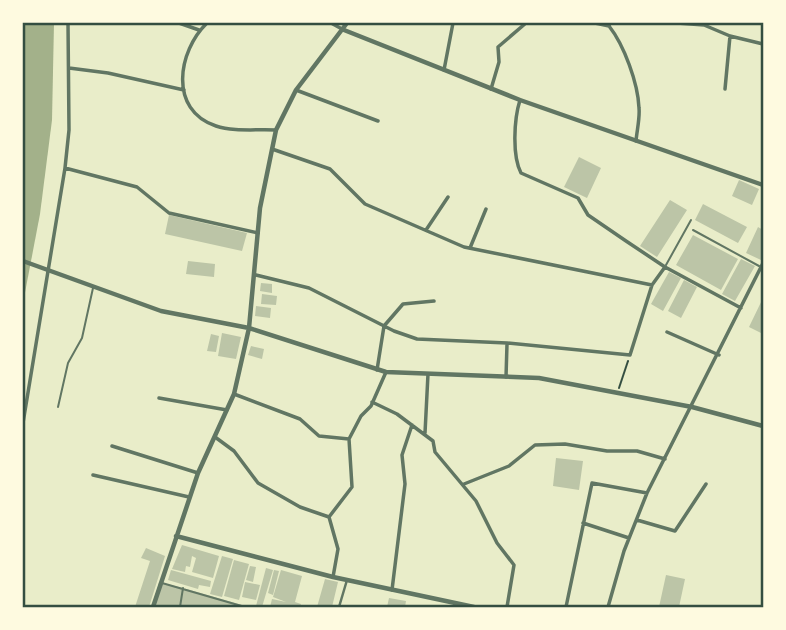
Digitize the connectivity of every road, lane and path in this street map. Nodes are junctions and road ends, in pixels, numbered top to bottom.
1 (68, 23) edge
2 (179, 23) edge
3 (206, 23) edge
4 (331, 23) edge
5 (347, 23) edge
6 (453, 23) edge
7 (526, 23) edge
8 (595, 23) edge
9 (677, 23) edge
10 (610, 24) edge
11 (704, 24) edge
12 (199, 30) junction
13 (344, 30) junction
14 (730, 36) junction
15 (763, 44) edge
16 (69, 68) junction
17 (444, 70) junction
18 (491, 89) junction
19 (725, 89) dead end
20 (184, 90) junction
21 (296, 90) junction
22 (520, 100) junction
23 (378, 121) dead end
24 (276, 130) junction
25 (636, 141) junction
26 (270, 148) junction
27 (65, 168) junction
28 (763, 185) edge
29 (448, 197) dead end
30 (486, 209) dead end
31 (691, 220) dead end
32 (426, 230) junction
33 (693, 230) dead end
34 (259, 233) junction
35 (470, 248) junction
36 (23, 261) edge
37 (762, 265) edge
38 (665, 267) junction
39 (758, 274) junction
40 (256, 275) junction
41 (763, 277) edge
42 (652, 285) junction
43 (94, 287) junction
44 (433, 301) dead end
45 (741, 308) junction
46 (384, 326) junction
47 (249, 328) junction
48 (667, 332) dead end
49 (507, 343) junction
50 (630, 355) junction
51 (719, 355) junction
52 (377, 370) junction
53 (386, 372) junction
54 (428, 374) junction
55 (506, 377) junction
56 (618, 393) junction
57 (234, 394) junction
58 (159, 398) dead end
59 (372, 402) junction
60 (58, 407) dead end
61 (692, 407) junction
62 (227, 410) junction
63 (23, 423) edge
64 (412, 425) junction
65 (763, 426) edge
66 (425, 433) junction
67 (215, 437) junction
68 (349, 439) junction
69 (112, 446) dead end
70 (665, 459) junction
71 (198, 472) junction
72 (93, 475) dead end
73 (464, 484) junction
74 (706, 484) dead end
75 (648, 494) junction
76 (189, 497) junction
77 (329, 517) junction
78 (637, 520) junction
79 (583, 523) junction
80 (176, 536) junction
81 (629, 538) junction
82 (333, 577) junction
83 (347, 580) junction
84 (159, 582) junction
85 (184, 588) junction
86 (392, 590) junction
87 (153, 607) edge
88 (180, 607) edge
89 (246, 607) edge
90 (339, 607) edge
91 (474, 607) edge
92 (507, 607) edge
93 (566, 607) edge
94 (608, 607) edge

1 - 16 street
2 - 12 street
3 - 12 street
4 - 13 street
5 - 13 street
6 - 17 street
7 - 18 street
8 - 10 street
9 - 11 street
10 - 25 street
11 - 14 street
12 - 20 street
13 - 17 street
13 - 21 street
14 - 15 street
14 - 19 street
16 - 20 street
16 - 27 street
17 - 18 street
18 - 22 street
20 - 24 street
21 - 23 street
21 - 24 street
22 - 25 street
22 - 38 street
24 - 26 street
25 - 28 street
26 - 32 street
26 - 34 street
27 - 34 street
27 - 63 street
29 - 32 street
30 - 35 street
31 - 38 lane
32 - 35 street
33 - 37 lane
34 - 40 street
35 - 42 street
36 - 43 street
37 - 39 street
38 - 42 street
38 - 45 street
39 - 41 lane
39 - 45 street
40 - 46 street
40 - 47 street
42 - 50 street
43 - 47 street
43 - 60 lane
44 - 46 street
45 - 51 street
46 - 49 street
46 - 52 street
47 - 52 street
47 - 57 street
48 - 51 street
49 - 50 street
49 - 55 street
50 - 56 path
51 - 61 street
52 - 53 street
53 - 54 street
53 - 59 street
54 - 55 street
54 - 66 street
55 - 56 street
56 - 61 street
57 - 62 street
57 - 68 street
58 - 62 street
59 - 64 street
59 - 68 street
61 - 65 street
61 - 70 street
62 - 67 street
64 - 66 street
64 - 86 street
66 - 73 street
67 - 71 street
67 - 77 street
68 - 77 street
69 - 71 street
70 - 73 street
70 - 75 street
71 - 76 street
72 - 76 street
73 - 92 street
74 - 78 street
75 - 78 street
75 - 79 street
76 - 80 street
77 - 82 street
78 - 81 street
79 - 81 street
79 - 93 street
80 - 82 street
80 - 84 street
81 - 94 street
82 - 83 street
83 - 86 street
83 - 90 street
84 - 85 lane
84 - 87 street
85 - 88 lane
85 - 89 lane
86 - 91 street

